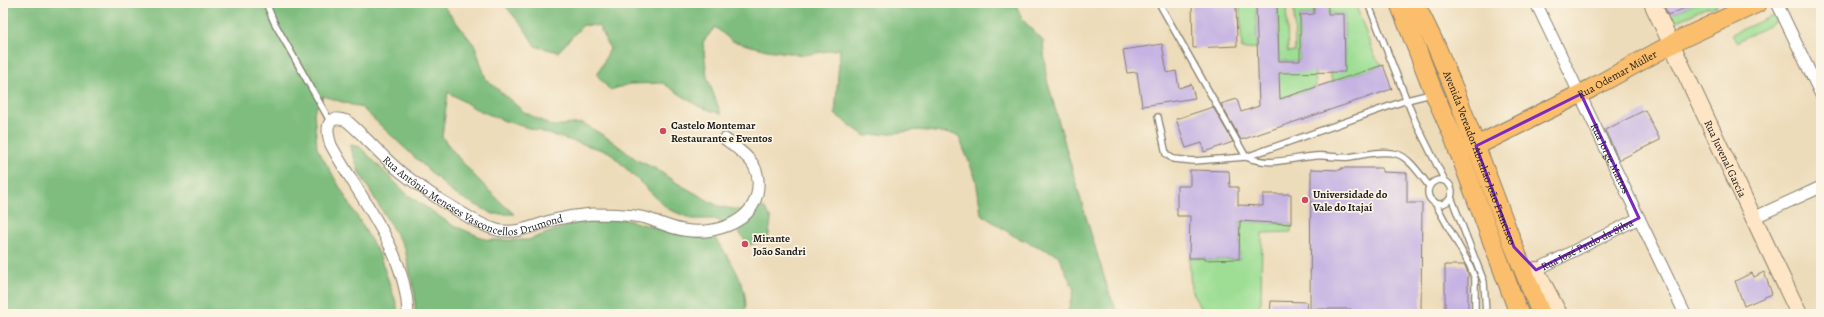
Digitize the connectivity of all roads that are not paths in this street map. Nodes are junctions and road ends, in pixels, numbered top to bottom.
1 (266, 3) edge
2 (1159, 3) edge
3 (1368, 3) edge
4 (1399, 3) edge
5 (1415, 3) edge
6 (1536, 3) edge
7 (1652, 3) edge
8 (1758, 3) edge
9 (1777, 3) edge
10 (1671, 44) junction
11 (1434, 93) junction
12 (1581, 94) junction
13 (1821, 95) edge
14 (1407, 100) junction
15 (1158, 117) dead end
16 (330, 121) junction
17 (725, 139) dead end
18 (1455, 144) junction
19 (1476, 146) junction
20 (1246, 157) junction
21 (1445, 181) junction
22 (1429, 186) junction
23 (1821, 187) edge
24 (1451, 197) junction
25 (1435, 202) junction
26 (1639, 218) junction
27 (1753, 218) junction
28 (1514, 247) junction
29 (1536, 270) junction
30 (408, 314) edge
31 (1475, 314) edge
32 (1486, 314) edge
33 (1519, 314) edge
34 (1541, 314) edge
35 (1559, 314) edge
36 (1685, 314) edge
37 (1799, 314) edge

1 - 16 lane
2 - 20 lane
3 - 14 lane
4 - 11 main road, Avenida Vereador Abrahão João Francisco
5 - 19 main road, Avenida Vereador Abrahão João Francisco
6 - 12 street, Rua Jorge Mattos
7 - 10 main road, Rua Juvenal Garcia
8 - 10 main road, Rua Odemar Müller
9 - 13 street
10 - 12 main road, Rua Odemar Müller
10 - 27 main road, Rua Juvenal Garcia
11 - 14 lane
11 - 18 main road, Avenida Vereador Abrahão João Francisco
12 - 19 main road, Rua Odemar Müller
12 - 26 street, Rua Jorge Mattos
14 - 20 lane
14 - 21 lane
15 - 20 lane
16 - 17 street, Rua Antônio Meneses Vasconcellos Drumond
16 - 30 street
18 - 19 main road, Rua Odemar Müller
18 - 33 main road, Avenida Vereador Abrahão João Francisco
19 - 28 main road, Avenida Vereador Abrahão João Francisco
20 - 22 lane
21 - 22 lane
21 - 24 lane
22 - 25 lane
23 - 27 street
24 - 25 lane
24 - 32 lane
25 - 31 lane
26 - 29 street, Rua José Paulo da Silva
26 - 36 street, Rua Jorge Mattos
27 - 37 main road, Rua Juvenal Garcia
28 - 29 main road
28 - 34 main road, Avenida Vereador Abrahão João Francisco
29 - 35 main road, Rua José Paulo da Silva

